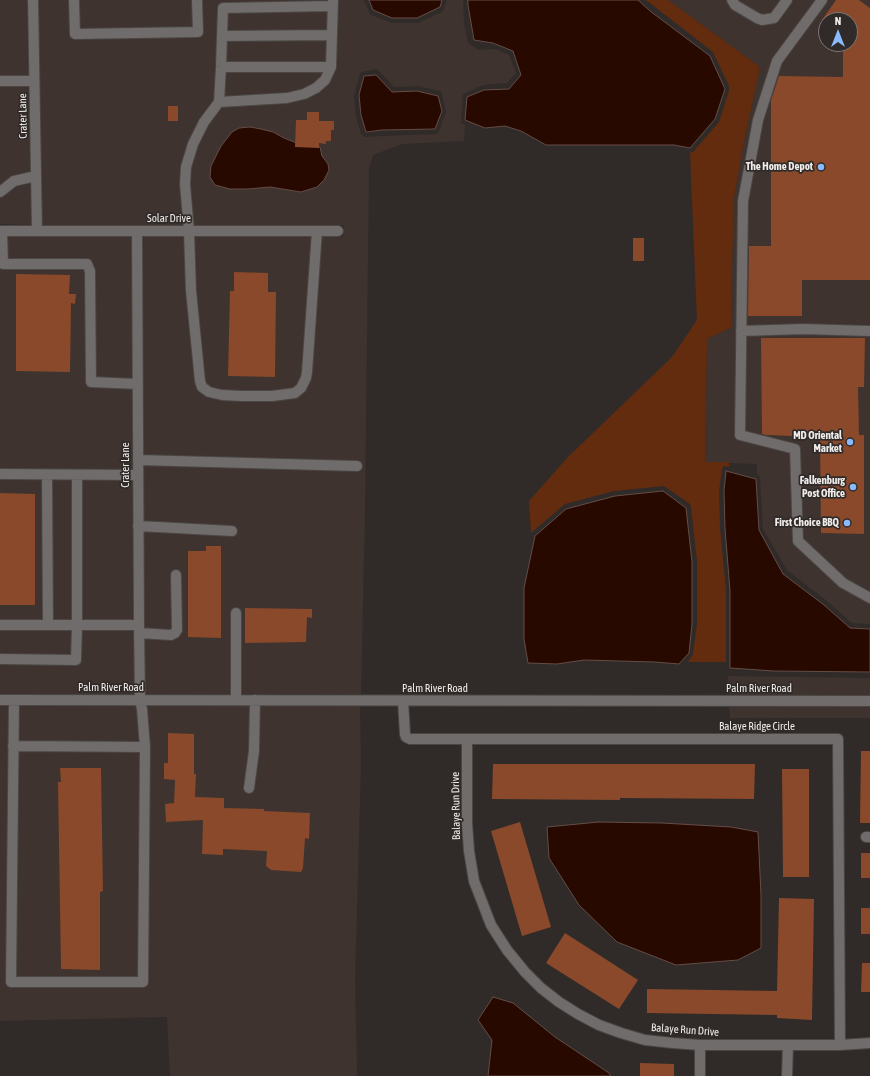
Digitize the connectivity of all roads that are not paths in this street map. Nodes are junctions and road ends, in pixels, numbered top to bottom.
1 (33, 0) edge
2 (74, 0) edge
3 (197, 0) edge
4 (732, 0) edge
5 (787, 0) edge
6 (822, 0) edge
7 (332, 3) edge
8 (223, 4) edge
9 (332, 35) junction
10 (222, 36) junction
11 (331, 67) junction
12 (221, 68) junction
13 (0, 81) edge
14 (34, 81) junction
15 (219, 102) junction
16 (36, 176) junction
17 (0, 192) edge
18 (1, 231) edge
19 (37, 231) junction
20 (137, 231) junction
21 (189, 231) junction
22 (317, 231) junction
23 (338, 231) dead end
24 (741, 331) junction
25 (870, 331) edge
26 (138, 384) junction
27 (138, 460) junction
28 (357, 466) dead end
29 (0, 474) edge
30 (48, 475) junction
31 (77, 475) junction
32 (138, 475) junction
33 (138, 526) junction
34 (232, 531) dead end
35 (176, 576) dead end
36 (870, 598) edge
37 (236, 613) dead end
38 (0, 625) edge
39 (48, 625) junction
40 (77, 625) junction
41 (139, 629) junction
42 (0, 659) edge
43 (0, 700) edge
44 (14, 700) junction
45 (140, 700) junction
46 (236, 700) junction
47 (255, 700) junction
48 (403, 700) junction
49 (870, 701) edge
50 (467, 739) junction
51 (13, 746) junction
52 (145, 747) junction
53 (249, 788) dead end
54 (870, 1043) edge
55 (700, 1045) junction
56 (788, 1045) junction
57 (840, 1045) junction
58 (700, 1076) edge
59 (787, 1076) edge

1 - 14 street, Crater Lane
2 - 3 street
4 - 5 street
6 - 24 street
7 - 8 street
7 - 9 street
8 - 10 street
9 - 10 street
9 - 11 street
10 - 12 street
11 - 12 street
11 - 15 street
12 - 15 street
13 - 14 street
14 - 16 street, Crater Lane
15 - 21 street
16 - 17 street
16 - 19 street, Crater Lane
18 - 19 street, Solar Drive
18 - 26 street
19 - 20 street, Solar Drive
20 - 21 street, Solar Drive
20 - 26 street, Crater Lane
21 - 22 street, Solar Drive
21 - 22 street
22 - 23 street, Solar Drive
24 - 25 street
24 - 36 street
26 - 27 street, Crater Lane
27 - 28 street
27 - 32 street, Crater Lane
29 - 30 street
30 - 31 street
30 - 39 street
31 - 32 street
31 - 40 street
32 - 33 street, Crater Lane
33 - 34 street
33 - 41 street, Crater Lane
35 - 41 street
37 - 46 street
38 - 39 street
39 - 40 street
40 - 41 street
40 - 42 street
41 - 45 street, Crater Lane
43 - 44 street, Palm River Road
44 - 45 street, Palm River Road
44 - 51 street
45 - 46 street, Palm River Road
45 - 52 street, Crater Lane
46 - 47 street, Palm River Road
47 - 48 street, Palm River Road
47 - 53 street
48 - 49 street, Palm River Road
48 - 50 street, Balaye Ridge Circle
50 - 55 street, Balaye Run Drive
50 - 57 street, Balaye Ridge Circle
51 - 52 street
51 - 52 street, Crater Lane
54 - 57 street, Balaye Run Drive
55 - 56 street, Balaye Run Drive
55 - 58 street
56 - 57 street, Balaye Run Drive
56 - 59 street

